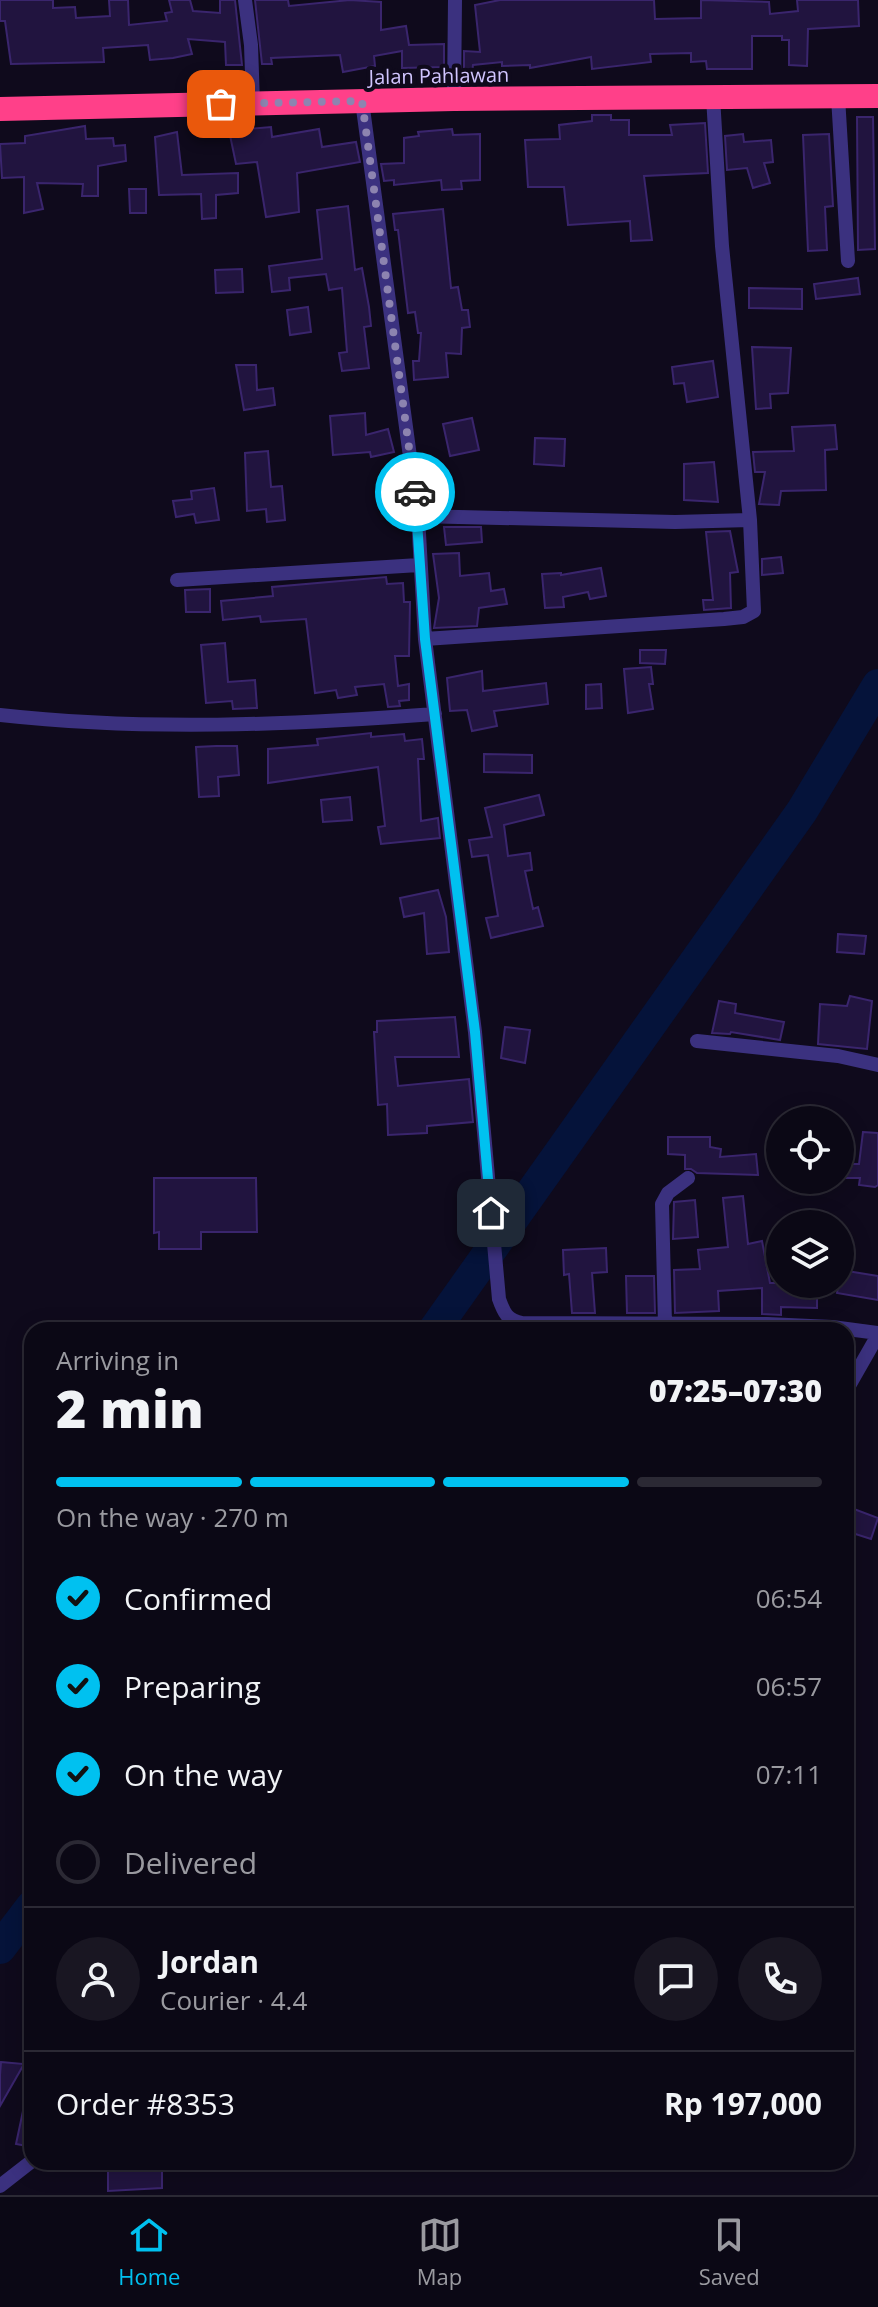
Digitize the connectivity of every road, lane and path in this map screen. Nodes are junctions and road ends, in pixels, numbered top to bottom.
1 (245, 0) edge
2 (455, 0) edge
3 (878, 96) edge
4 (713, 97) junction
5 (838, 97) junction
6 (454, 99) junction
7 (362, 101) junction
8 (253, 103) junction
9 (0, 109) edge
10 (848, 261) dead end
11 (418, 516) junction
12 (750, 520) junction
13 (419, 565) junction
14 (177, 580) dead end
15 (425, 639) junction
16 (435, 714) junction
17 (0, 715) edge
18 (697, 1041) dead end
19 (878, 1065) edge
20 (688, 1178) dead end
21 (517, 1322) edge
22 (665, 1322) edge
23 (854, 1334) edge
24 (877, 1341) edge
25 (854, 1378) edge
26 (24, 2167) edge
27 (0, 2186) edge

1 - 8 street
2 - 6 street
3 - 5 highway, Jalan Pahlawan
4 - 5 highway, Jalan Pahlawan
4 - 6 highway, Jalan Pahlawan
4 - 12 street
5 - 10 street
6 - 7 highway, Jalan Pahlawan
7 - 8 highway, Jalan Pahlawan
7 - 11 street
8 - 9 highway, Jalan Pahlawan
11 - 12 street
11 - 13 street
12 - 15 street
13 - 14 street
13 - 15 street
15 - 16 street
16 - 17 street
16 - 21 street
18 - 19 street
20 - 22 street
23 - 24 street
24 - 25 street
26 - 27 street

